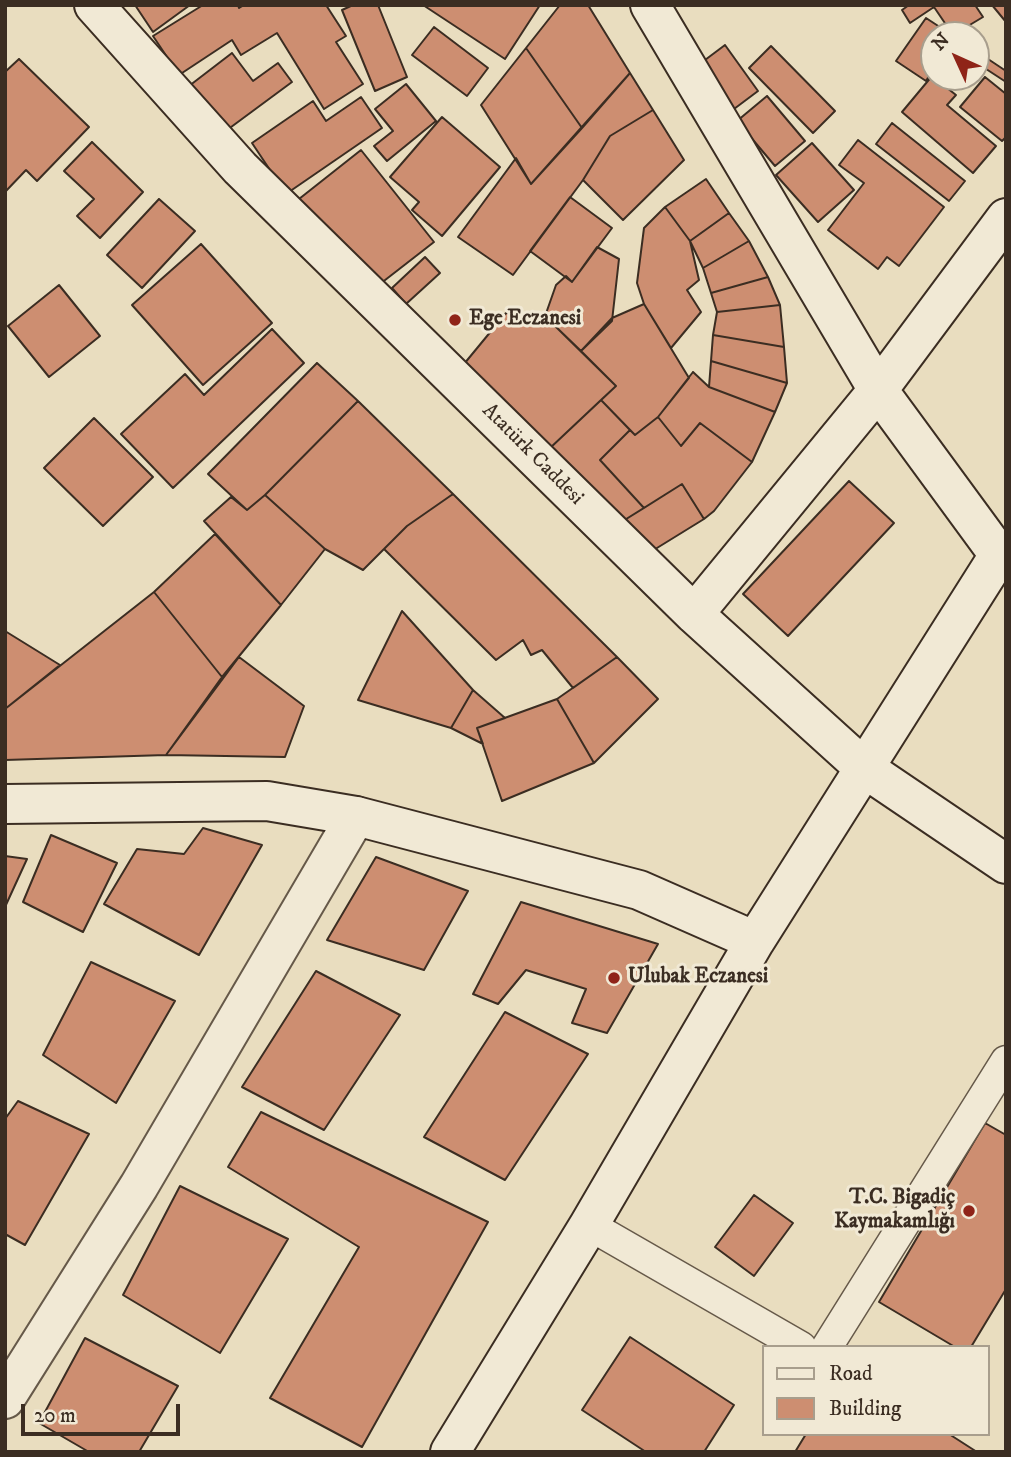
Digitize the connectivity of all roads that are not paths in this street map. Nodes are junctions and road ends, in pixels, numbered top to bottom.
1 (94, 5) edge
2 (650, 5) edge
3 (1006, 218) edge
4 (878, 390) junction
5 (1003, 556) edge
6 (694, 614) junction
7 (864, 768) junction
8 (5, 804) edge
9 (356, 816) junction
10 (1006, 864) edge
11 (755, 941) junction
12 (1006, 1061) edge
13 (589, 1224) junction
14 (797, 1345) edge
15 (828, 1345) edge
16 (5, 1399) edge
17 (450, 1452) edge

1 - 6 street, Atatürk Caddesi
2 - 4 street
3 - 4 street
4 - 5 street
4 - 6 street
5 - 7 street
6 - 7 street, Atatürk Caddesi
7 - 10 street, Atatürk Caddesi
7 - 11 street
8 - 9 street
9 - 11 street
9 - 16 street
11 - 13 street
12 - 15 lane
13 - 14 lane
13 - 17 street

